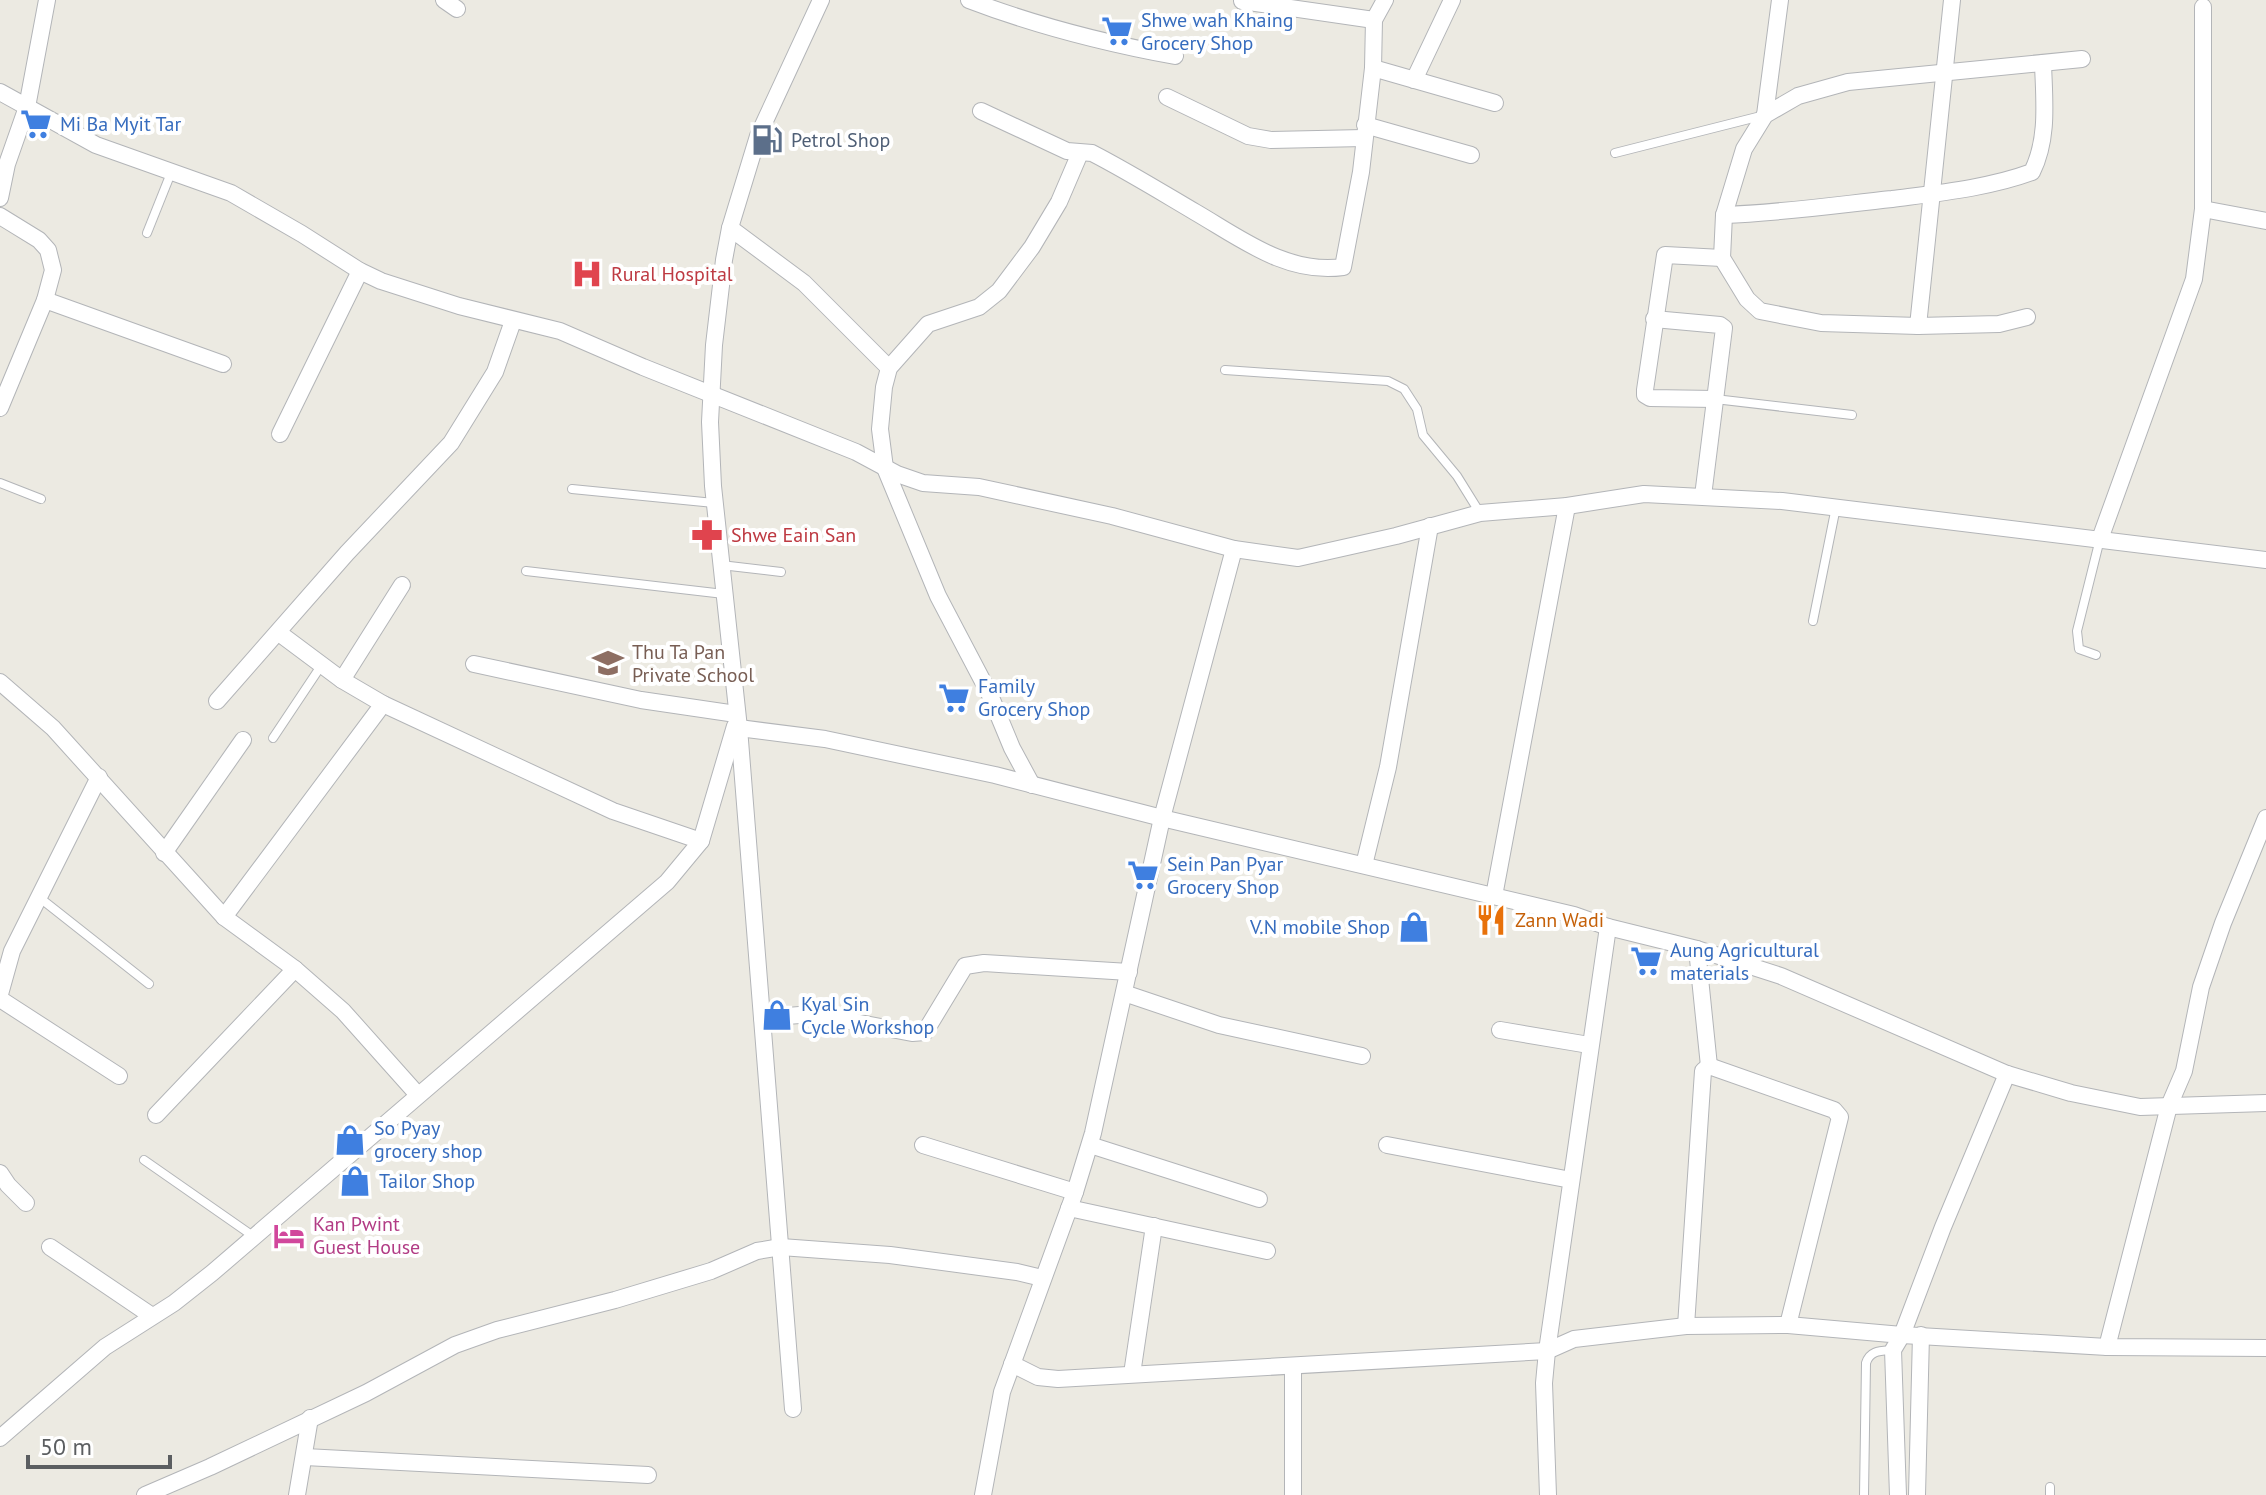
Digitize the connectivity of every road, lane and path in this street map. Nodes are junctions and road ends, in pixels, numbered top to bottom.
1 (47, 0) edge
2 (821, 0) edge
3 (969, 0) edge
4 (1385, 0) edge
5 (1452, 0) edge
6 (1780, 0) edge
7 (1952, 0) edge
8 (1242, 1) edge
9 (2203, 7) dead end
10 (1374, 20) junction
11 (1175, 56) dead end
12 (2082, 59) dead end
13 (2043, 63) junction
14 (1373, 68) junction
15 (1946, 73) junction
16 (1414, 80) junction
17 (0, 92) edge
18 (1167, 97) dead end
19 (1495, 103) dead end
20 (27, 107) junction
21 (981, 111) dead end
22 (1765, 115) junction
23 (1365, 131) junction
24 (1080, 153) junction
25 (1615, 153) dead end
26 (1471, 155) dead end
27 (171, 173) junction
28 (1931, 194) junction
29 (0, 198) edge
30 (2203, 209) junction
31 (1724, 215) junction
32 (0, 216) edge
33 (2266, 221) edge
34 (730, 228) junction
35 (147, 233) dead end
36 (1722, 258) junction
37 (360, 271) junction
38 (45, 300) junction
39 (2027, 317) dead end
40 (1654, 319) junction
41 (513, 321) junction
42 (1918, 326) junction
43 (223, 364) dead end
44 (889, 368) junction
45 (1225, 370) dead end
46 (711, 395) junction
47 (1715, 399) junction
48 (0, 408) edge
49 (1852, 415) dead end
50 (280, 434) dead end
51 (885, 468) junction
52 (0, 483) edge
53 (572, 489) dead end
54 (1703, 496) junction
55 (41, 499) dead end
56 (714, 503) junction
57 (1567, 506) junction
58 (1836, 507) junction
59 (1480, 513) junction
60 (1430, 526) junction
61 (2100, 539) junction
62 (1234, 549) junction
63 (2266, 560) edge
64 (721, 565) junction
65 (526, 571) dead end
66 (781, 572) dead end
67 (402, 585) dead end
68 (724, 594) junction
69 (1813, 621) dead end
70 (279, 633) junction
71 (2096, 655) dead end
72 (474, 664) dead end
73 (321, 666) junction
74 (342, 680) junction
75 (0, 682) edge
76 (217, 701) dead end
77 (383, 704) junction
78 (737, 721) junction
79 (273, 738) dead end
80 (243, 740) dead end
81 (99, 777) junction
82 (1032, 785) junction
83 (1162, 818) junction
84 (2266, 818) edge
85 (701, 841) junction
86 (164, 853) junction
87 (1364, 865) junction
88 (1494, 896) junction
89 (39, 898) junction
90 (224, 917) junction
91 (1608, 927) junction
92 (1697, 949) junction
93 (295, 969) junction
94 (1129, 972) junction
95 (149, 984) dead end
96 (1124, 993) junction
97 (0, 997) edge
98 (762, 1018) junction
99 (1500, 1030) dead end
100 (1589, 1045) junction
101 (1362, 1056) dead end
102 (1709, 1066) junction
103 (2007, 1074) junction
104 (119, 1076) dead end
105 (418, 1095) junction
106 (2266, 1103) edge
107 (2169, 1106) junction
108 (156, 1115) dead end
109 (923, 1145) dead end
110 (1090, 1145) junction
111 (1387, 1145) dead end
112 (144, 1160) dead end
113 (0, 1174) edge
114 (1571, 1180) junction
115 (1259, 1199) dead end
116 (1072, 1200) junction
117 (26, 1203) dead end
118 (1154, 1226) junction
119 (253, 1236) junction
120 (50, 1247) dead end
121 (781, 1247) junction
122 (1267, 1251) dead end
123 (1042, 1278) junction
124 (152, 1316) junction
125 (1788, 1325) junction
126 (1686, 1326) junction
127 (1902, 1335) junction
128 (1921, 1335) junction
129 (2107, 1347) junction
130 (2266, 1348) edge
131 (1893, 1350) junction
132 (1547, 1351) junction
133 (1012, 1364) junction
134 (1293, 1366) junction
135 (1132, 1374) junction
136 (793, 1409) dead end
137 (310, 1418) junction
138 (0, 1438) edge
139 (305, 1457) junction
140 (648, 1475) dead end
141 (145, 1495) edge
142 (297, 1495) edge
143 (983, 1495) edge
144 (1293, 1495) edge
145 (1548, 1495) edge
146 (1864, 1495) edge
147 (1898, 1495) edge
148 (1917, 1495) edge

1 - 20 street
2 - 34 street
3 - 11 street
4 - 10 street
5 - 16 street
6 - 22 street
7 - 15 street
8 - 10 street
9 - 30 street
10 - 14 street
12 - 13 street
13 - 15 street
13 - 28 street
14 - 16 street
14 - 23 street
15 - 22 street
15 - 28 street
16 - 19 street
17 - 20 street
18 - 23 street
20 - 27 street
20 - 29 street
21 - 24 street
22 - 25 lane
22 - 31 street
23 - 24 street
23 - 26 street
24 - 44 street
27 - 35 lane
27 - 37 street
28 - 31 street
28 - 42 street
30 - 33 street
30 - 61 street
31 - 36 street
32 - 38 street
34 - 44 street
34 - 46 street
36 - 40 street
36 - 42 street
37 - 41 street
37 - 50 street
38 - 43 street
38 - 48 street
39 - 42 street
40 - 47 street
40 - 47 street
41 - 46 street
41 - 70 street
44 - 51 street
45 - 59 lane
46 - 51 street
46 - 56 street
47 - 49 lane
47 - 54 street
51 - 62 street
51 - 82 street
52 - 55 lane
53 - 56 lane
54 - 57 street
54 - 58 street
56 - 64 street
57 - 59 street
57 - 88 street
58 - 61 street
58 - 69 lane
59 - 60 street
60 - 62 street
60 - 87 street
61 - 63 street
61 - 71 lane
62 - 83 street
64 - 66 lane
64 - 68 street
65 - 68 lane
67 - 74 street
68 - 78 street
70 - 73 street
70 - 76 street
72 - 78 street
73 - 74 street
73 - 79 lane
74 - 77 street
75 - 81 street
77 - 85 street
77 - 90 street
78 - 82 street
78 - 85 street
78 - 98 street
80 - 86 street
81 - 86 street
81 - 89 street
82 - 83 street
83 - 87 street
83 - 94 street
84 - 107 street
85 - 105 street
86 - 90 street
87 - 88 street
88 - 91 street
89 - 95 lane
89 - 97 street
90 - 93 street
91 - 92 street
91 - 100 street
92 - 102 street
92 - 103 street
93 - 105 street
93 - 108 street
94 - 96 street
94 - 98 street
96 - 101 street
96 - 110 street
97 - 104 street
98 - 121 street
99 - 100 street
100 - 114 street
102 - 125 street
102 - 126 street
103 - 107 street
103 - 127 street
105 - 119 street
106 - 107 street
107 - 129 street
109 - 116 street
110 - 115 street
110 - 116 street
111 - 114 street
112 - 119 lane
113 - 117 street
114 - 132 street
116 - 118 street
116 - 123 street
118 - 122 street
118 - 135 street
119 - 124 street
120 - 124 street
121 - 123 street
121 - 136 street
121 - 137 street
123 - 133 street
124 - 138 street
125 - 126 street
125 - 127 street
126 - 132 street
127 - 128 street
127 - 131 street
128 - 129 street
128 - 148 street
129 - 130 street
131 - 146 lane
131 - 147 street
132 - 134 street
132 - 145 street
133 - 135 street
133 - 143 street
134 - 135 street
134 - 144 street
137 - 139 street
137 - 141 street
139 - 140 street
139 - 142 street

